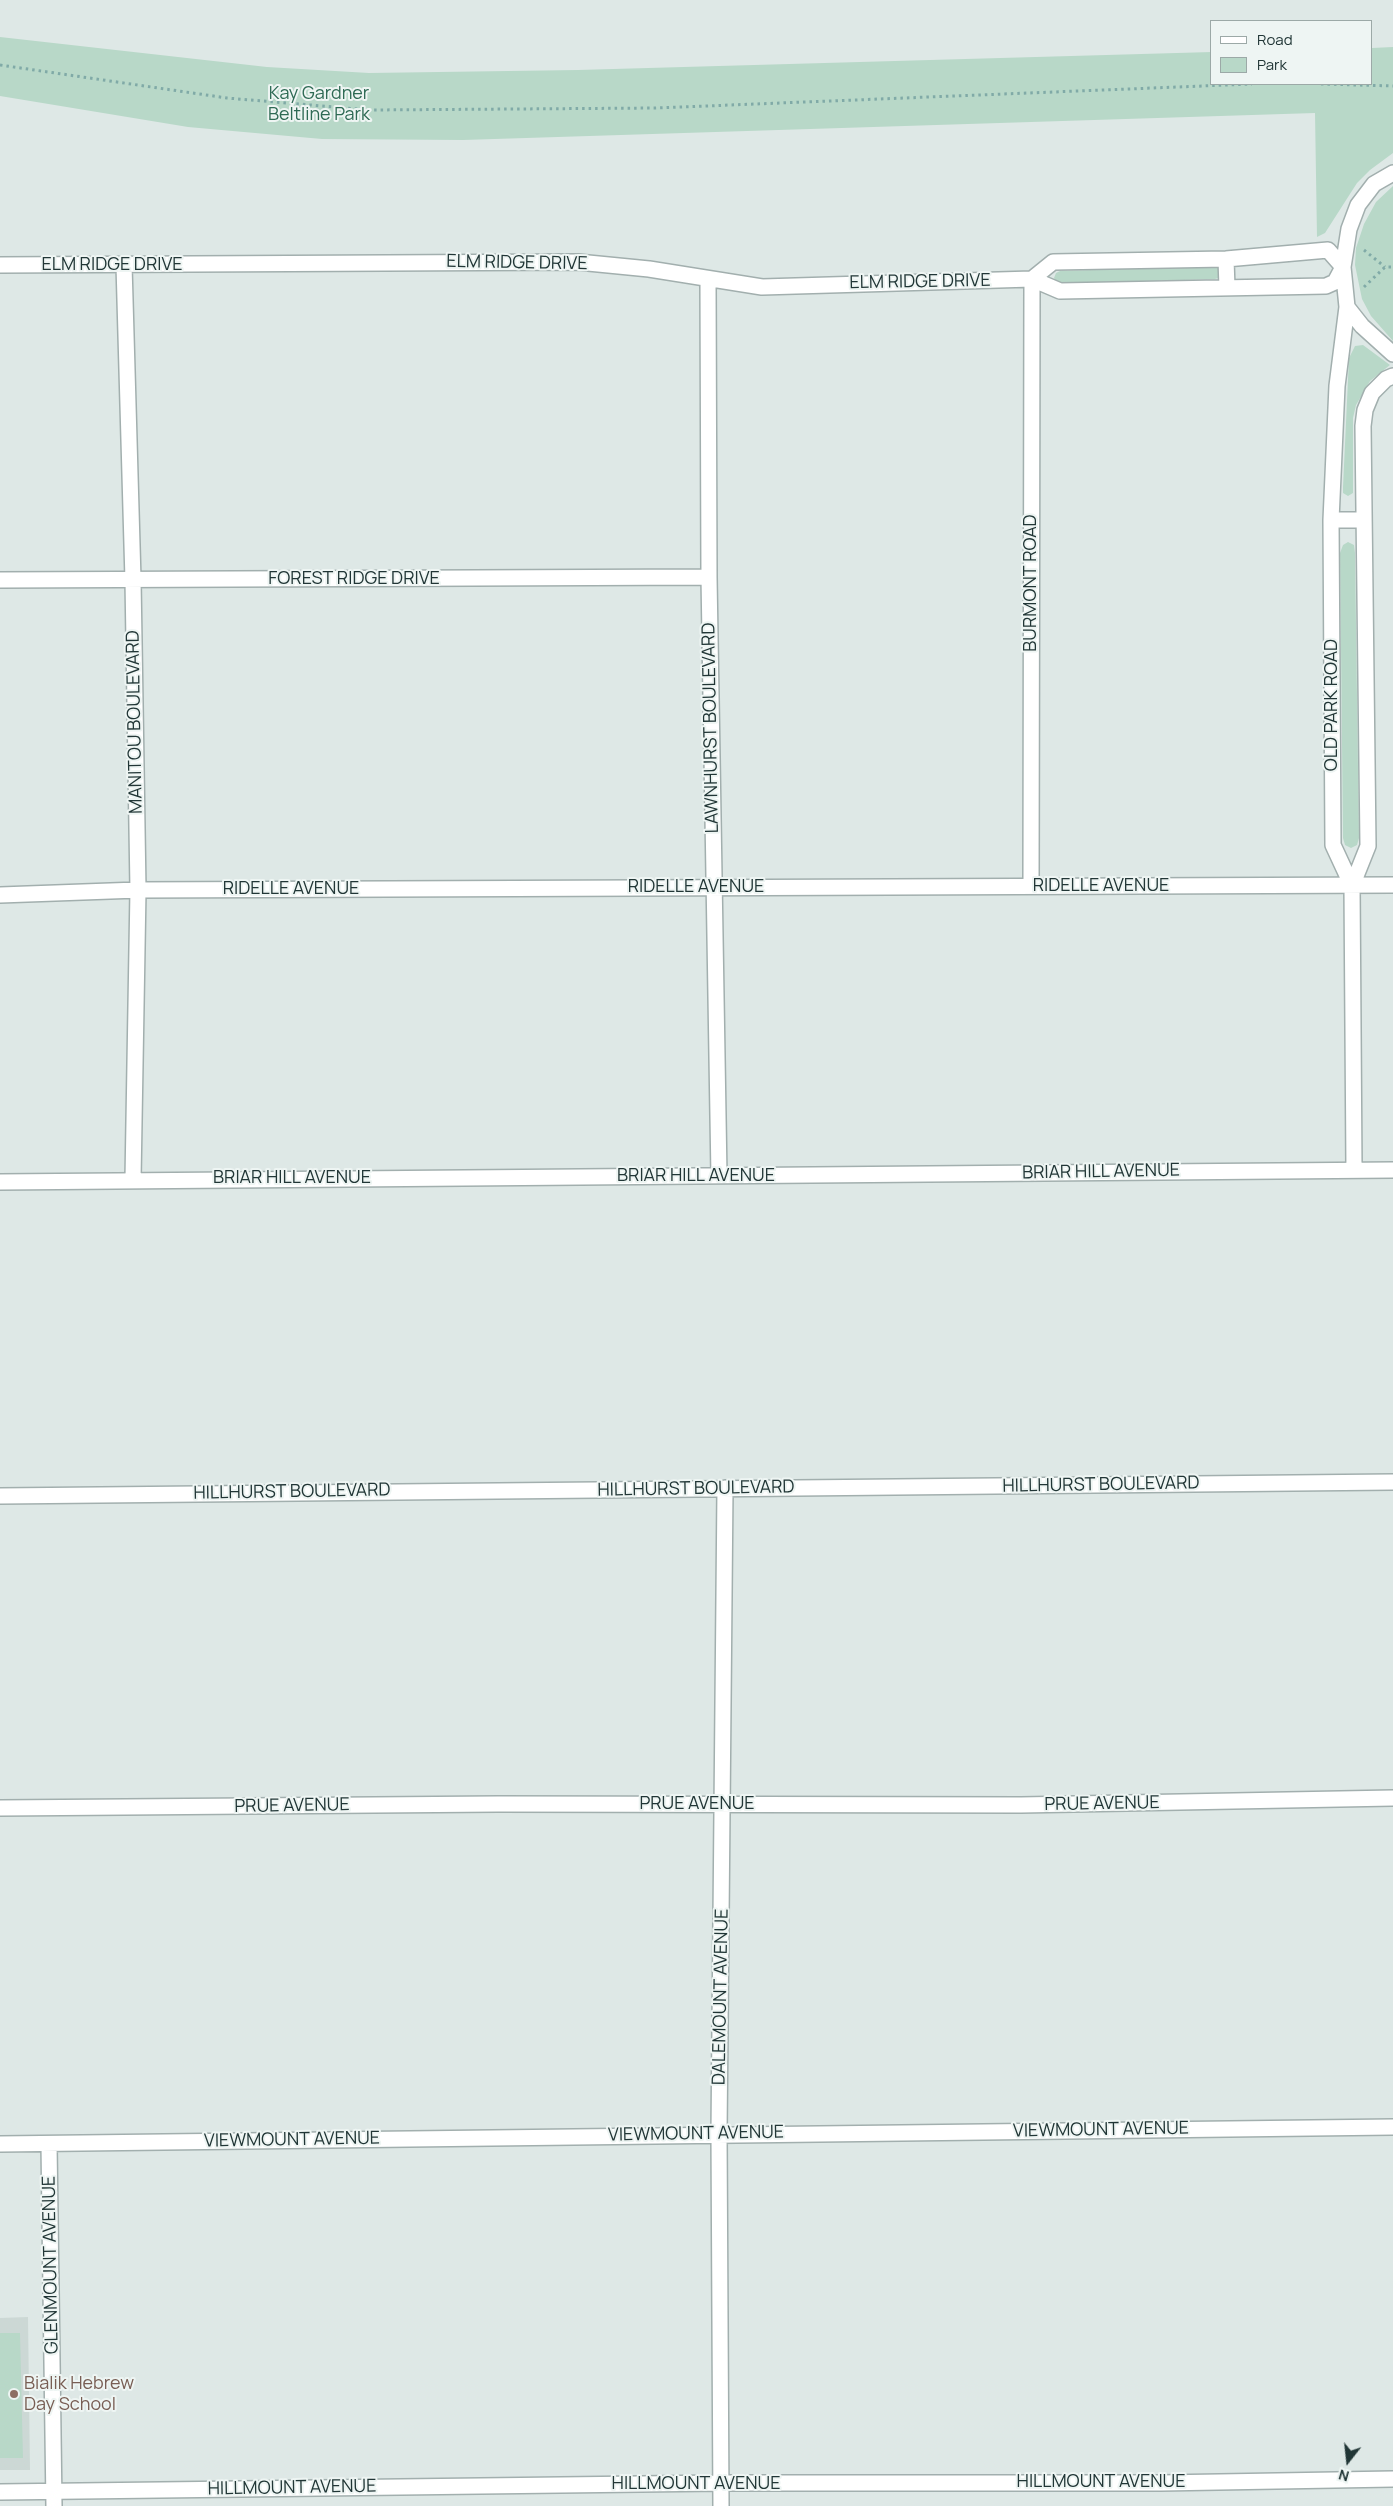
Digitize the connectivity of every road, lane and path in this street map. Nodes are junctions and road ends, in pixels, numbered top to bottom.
1 (0, 64) edge
2 (1227, 85) edge
3 (1356, 85) edge
4 (1393, 86) edge
5 (1393, 173) edge
6 (1358, 244) dead end
7 (1226, 260) junction
8 (0, 265) edge
9 (124, 265) junction
10 (1343, 267) junction
11 (1385, 267) junction
12 (1393, 267) edge
13 (1032, 279) junction
14 (708, 280) junction
15 (1227, 288) junction
16 (1346, 307) junction
17 (1393, 354) edge
18 (1393, 376) edge
19 (1330, 520) junction
20 (1364, 520) junction
21 (709, 577) junction
22 (0, 580) edge
23 (133, 580) junction
24 (1393, 885) edge
25 (1031, 886) junction
26 (1352, 886) junction
27 (714, 887) junction
28 (138, 890) junction
29 (0, 895) edge
30 (1354, 1170) junction
31 (1393, 1170) edge
32 (719, 1176) junction
33 (133, 1179) junction
34 (0, 1182) edge
35 (1393, 1482) edge
36 (725, 1488) junction
37 (0, 1496) edge
38 (1393, 1798) edge
39 (724, 1804) junction
40 (0, 1808) edge
41 (1393, 2127) edge
42 (719, 2133) junction
43 (0, 2144) edge
44 (49, 2144) junction
45 (1393, 2480) edge
46 (720, 2483) junction
47 (0, 2492) edge
48 (54, 2498) edge
49 (721, 2506) edge

1 - 2 path
3 - 4 path
5 - 10 street, OLD PARK ROAD
6 - 11 path
7 - 10 street
7 - 13 street
7 - 15 street
8 - 9 street, ELM RIDGE DRIVE
9 - 14 street, ELM RIDGE DRIVE
9 - 23 street, MANITOU BOULEVARD
10 - 15 street, ELM RIDGE DRIVE
10 - 16 street, OLD PARK ROAD
11 - 12 path
11 - 16 path
13 - 14 street, ELM RIDGE DRIVE
13 - 15 street, ELM RIDGE DRIVE
13 - 25 street, BURMONT ROAD
14 - 21 street, LAWNHURST BOULEVARD
16 - 17 street
16 - 19 street, OLD PARK ROAD
18 - 20 street, OLD PARK ROAD
19 - 20 street
19 - 26 street, OLD PARK ROAD
20 - 26 street, OLD PARK ROAD
21 - 23 street, FOREST RIDGE DRIVE
21 - 27 street, LAWNHURST BOULEVARD
22 - 23 street, FOREST RIDGE DRIVE
23 - 28 street, MANITOU BOULEVARD
24 - 26 street, RIDELLE AVENUE
25 - 26 street, RIDELLE AVENUE
25 - 27 street, RIDELLE AVENUE
26 - 30 street, OLD PARK ROAD
27 - 28 street, RIDELLE AVENUE
27 - 32 street, LAWNHURST BOULEVARD
28 - 29 street, RIDELLE AVENUE
28 - 33 street, MANITOU BOULEVARD
30 - 31 street, BRIAR HILL AVENUE
30 - 32 street, BRIAR HILL AVENUE
32 - 33 street, BRIAR HILL AVENUE
33 - 34 street, BRIAR HILL AVENUE
35 - 36 street, HILLHURST BOULEVARD
36 - 37 street, HILLHURST BOULEVARD
36 - 39 street, DALEMOUNT AVENUE
38 - 39 street, PRUE AVENUE
39 - 40 street, PRUE AVENUE
39 - 42 street, DALEMOUNT AVENUE
41 - 42 street, VIEWMOUNT AVENUE
42 - 44 street, VIEWMOUNT AVENUE
42 - 46 street, DALEMOUNT AVENUE
43 - 44 street, VIEWMOUNT AVENUE
44 - 48 street, GLENMOUNT AVENUE
45 - 46 street, HILLMOUNT AVENUE
46 - 48 street, HILLMOUNT AVENUE
46 - 49 street, DALEMOUNT AVENUE
47 - 48 street, HILLMOUNT AVENUE

